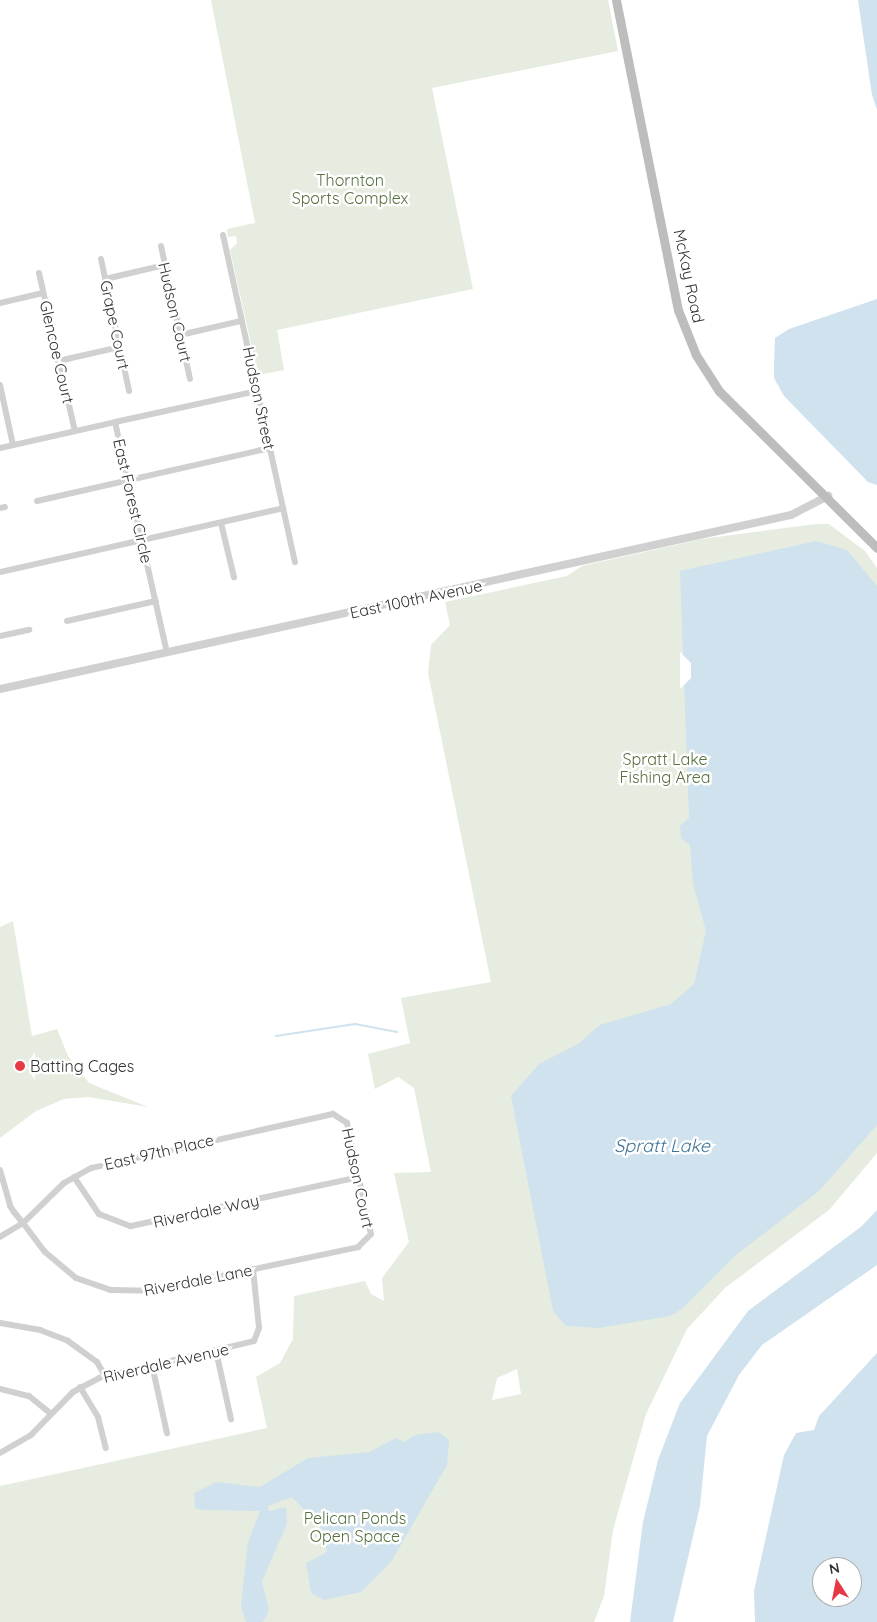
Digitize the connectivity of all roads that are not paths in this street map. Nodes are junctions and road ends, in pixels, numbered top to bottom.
1 (616, 0) edge
2 (223, 235) dead end
3 (161, 246) dead end
4 (101, 259) dead end
5 (165, 265) junction
6 (39, 273) dead end
7 (105, 279) junction
8 (43, 293) junction
9 (0, 303) edge
10 (241, 321) junction
11 (180, 335) junction
12 (120, 347) junction
13 (58, 361) junction
14 (190, 378) dead end
15 (0, 385) edge
16 (129, 391) dead end
17 (257, 391) junction
18 (115, 422) junction
19 (75, 432) junction
20 (14, 445) junction
21 (0, 448) edge
22 (270, 448) junction
23 (129, 481) junction
24 (828, 496) junction
25 (37, 501) dead end
26 (283, 508) junction
27 (221, 523) junction
28 (142, 541) junction
29 (877, 548) edge
30 (294, 562) dead end
31 (0, 572) edge
32 (234, 577) dead end
33 (156, 601) junction
34 (68, 621) dead end
35 (29, 630) dead end
36 (0, 636) edge
37 (167, 652) junction
38 (0, 690) edge
39 (339, 1115) joint
40 (0, 1170) edge
41 (74, 1177) junction
42 (359, 1177) junction
43 (2, 1185) edge
44 (23, 1223) junction
45 (0, 1237) edge
46 (366, 1243) joint
47 (253, 1269) junction
48 (0, 1323) edge
49 (216, 1351) junction
50 (152, 1365) junction
51 (105, 1376) junction
52 (80, 1388) junction
53 (0, 1390) edge
54 (51, 1414) junction
55 (231, 1419) dead end
56 (167, 1433) dead end
57 (106, 1448) dead end
58 (0, 1453) edge

1 - 24 main road, McKay Road
2 - 10 street, Hudson Street
3 - 5 street, Hudson Court
4 - 7 street, Grape Court
5 - 7 street
5 - 11 street, Hudson Court
6 - 8 street, Glencoe Court
7 - 12 street, Grape Court
8 - 9 street
8 - 13 street, Glencoe Court
10 - 11 street
10 - 17 street, Hudson Street
11 - 14 street, Hudson Court
12 - 13 street
12 - 16 street, Grape Court
13 - 19 street, Glencoe Court
15 - 20 street
17 - 18 street
17 - 22 street, Hudson Street
18 - 19 street, East Forest Circle
18 - 23 street, East Forest Circle
19 - 20 street, East Forest Circle
20 - 21 street, East Forest Circle
22 - 23 street
22 - 26 street, Hudson Street
23 - 25 street
23 - 28 street, East Forest Circle
24 - 29 main road, McKay Road
24 - 37 street, East 100th Avenue
26 - 27 street
26 - 30 street, Hudson Street
27 - 28 street
27 - 32 street
28 - 31 street
28 - 33 street, East Forest Circle
33 - 34 street
33 - 37 street, East Forest Circle
35 - 36 street
37 - 38 street, East 100th Avenue
39 - 41 street, East 97th Place
39 - 42 street, Hudson Court
40 - 43 street, Riverdale Lane
41 - 42 street, Riverdale Way
41 - 44 street, East 97th Place
42 - 46 street, Hudson Court
43 - 44 street, Riverdale Lane
44 - 45 street, East 97th Place
44 - 47 street, Riverdale Lane
46 - 47 street, Riverdale Lane
47 - 49 street, Riverdale Avenue
48 - 51 street
49 - 50 street, Riverdale Avenue
49 - 55 street
50 - 51 street, Riverdale Avenue
50 - 56 street
51 - 52 street, Riverdale Avenue
52 - 54 street, Riverdale Avenue
52 - 57 street
53 - 54 street
54 - 58 street, Riverdale Avenue

